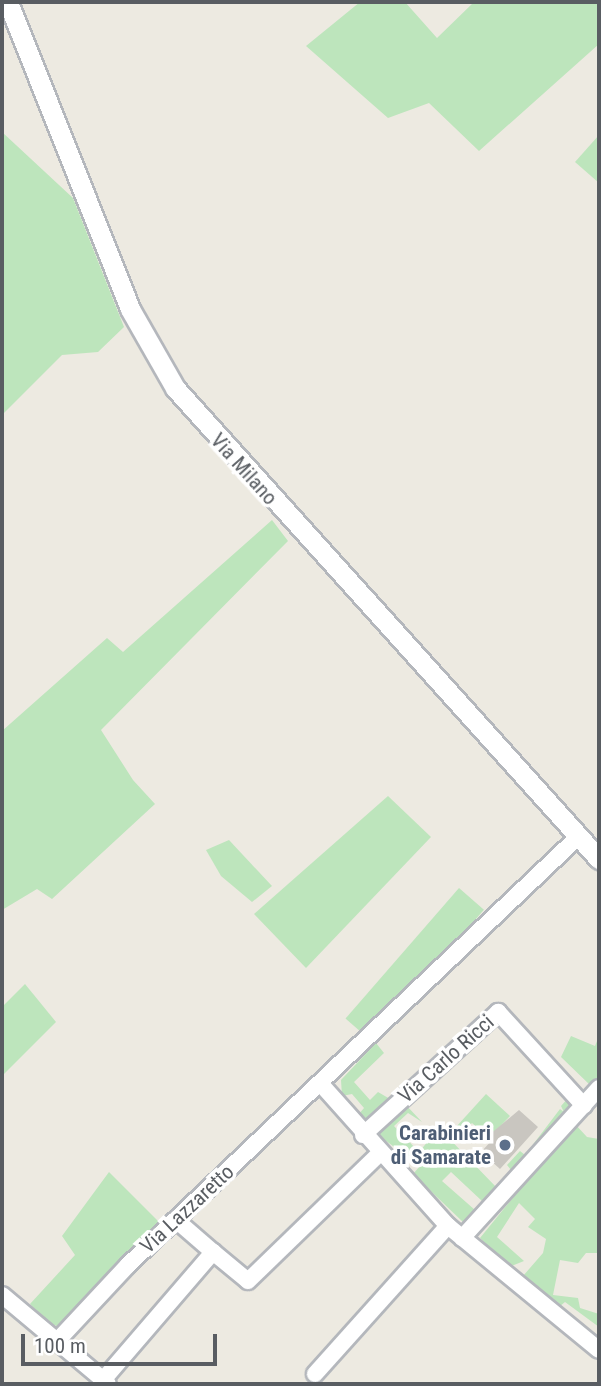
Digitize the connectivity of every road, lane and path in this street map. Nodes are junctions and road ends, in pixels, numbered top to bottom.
1 (8, 2) edge
2 (579, 836) junction
3 (599, 859) edge
4 (320, 1083) junction
5 (599, 1088) edge
6 (584, 1106) junction
7 (363, 1135) junction
8 (379, 1154) junction
9 (176, 1220) junction
10 (448, 1226) junction
11 (462, 1238) junction
12 (213, 1252) junction
13 (2, 1295) edge
14 (58, 1340) junction
15 (599, 1350) edge
16 (315, 1374) dead end
17 (106, 1382) edge

1 - 2 street, Via Milano
2 - 3 street, Via Milano
2 - 4 street, Via Lazzaretto
4 - 7 street
4 - 9 street, Via Lazzaretto
5 - 6 street
6 - 7 street, Via Carlo Ricci
6 - 11 street
7 - 8 street
8 - 10 street
8 - 12 street
9 - 12 street
9 - 14 street, Via Lazzaretto
10 - 11 street
10 - 16 street
11 - 15 street
12 - 17 street
13 - 14 street
14 - 17 street

